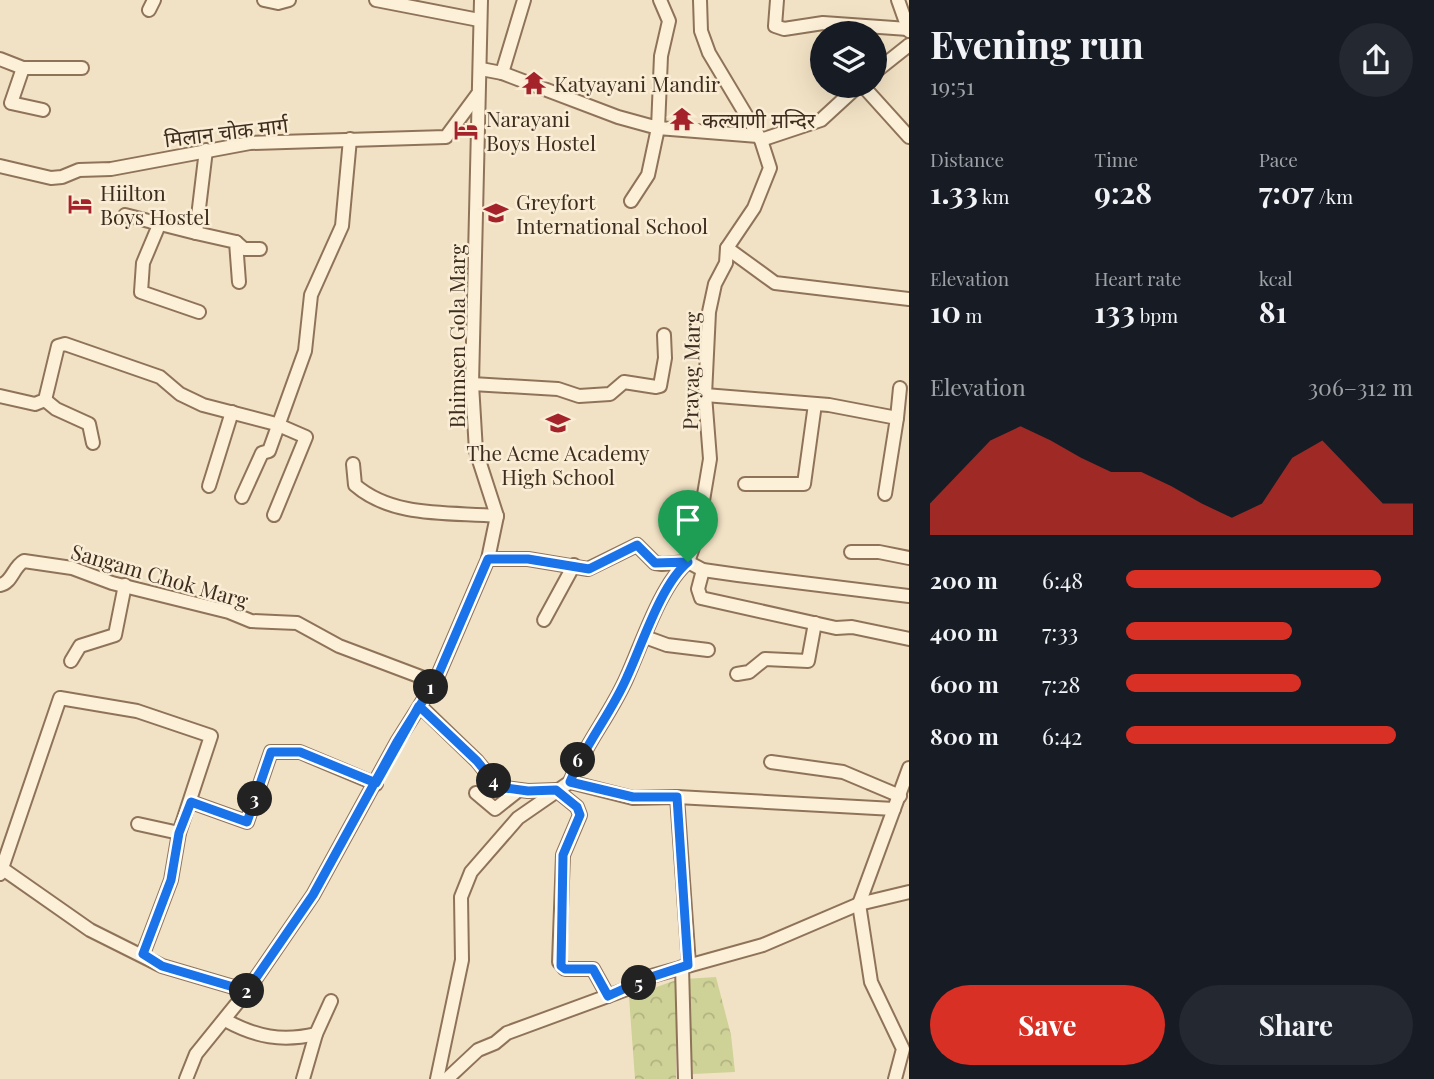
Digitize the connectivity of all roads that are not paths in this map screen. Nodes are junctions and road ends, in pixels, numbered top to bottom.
1 (264, 0) edge
2 (289, 0) edge
3 (376, 0) edge
4 (481, 0) edge
5 (524, 0) edge
6 (660, 0) edge
7 (701, 0) edge
8 (777, 0) edge
9 (898, 0) edge
10 (479, 20) junction
11 (909, 30) edge
12 (909, 45) edge
13 (0, 59) edge
14 (887, 62) edge
15 (23, 68) junction
16 (82, 68) dead end
17 (481, 69) junction
18 (502, 73) junction
19 (479, 92) junction
20 (846, 98) edge
21 (872, 98) edge
22 (43, 110) dead end
23 (655, 128) junction
24 (909, 137) edge
25 (760, 138) junction
26 (351, 139) junction
27 (206, 150) junction
28 (0, 166) edge
29 (631, 201) dead end
30 (125, 215) dead end
31 (159, 225) junction
32 (195, 233) junction
33 (236, 242) junction
34 (727, 248) junction
35 (260, 249) dead end
36 (239, 282) dead end
37 (909, 299) edge
38 (199, 312) dead end
39 (664, 335) dead end
40 (472, 384) junction
41 (900, 388) dead end
42 (705, 395) junction
43 (0, 396) edge
44 (46, 400) junction
45 (815, 404) junction
46 (232, 412) junction
47 (897, 418) junction
48 (276, 424) junction
49 (93, 443) dead end
50 (353, 464) dead end
51 (745, 484) dead end
52 (209, 486) dead end
53 (885, 494) dead end
54 (242, 497) dead end
55 (274, 515) dead end
56 (497, 516) junction
57 (851, 552) dead end
58 (909, 558) edge
59 (488, 559) junction
60 (688, 562) junction
61 (574, 565) junction
62 (703, 569) junction
63 (0, 585) edge
64 (125, 585) junction
65 (909, 596) edge
66 (544, 620) dead end
67 (815, 623) junction
68 (645, 637) junction
69 (909, 639) edge
70 (708, 650) dead end
71 (71, 661) dead end
72 (737, 674) dead end
73 (436, 680) junction
74 (419, 706) junction
75 (771, 762) dead end
76 (909, 768) edge
77 (570, 782) junction
78 (376, 783) junction
79 (519, 790) junction
80 (556, 790) junction
81 (476, 793) dead end
82 (900, 796) junction
83 (677, 797) junction
84 (191, 802) junction
85 (894, 809) junction
86 (138, 824) dead end
87 (179, 833) junction
88 (1, 870) edge
89 (909, 892) edge
90 (859, 904) junction
91 (143, 954) junction
92 (685, 966) junction
93 (247, 991) junction
94 (608, 996) junction
95 (331, 1001) dead end
96 (225, 1020) junction
97 (316, 1034) junction
98 (186, 1079) edge
99 (303, 1079) edge
100 (437, 1079) edge
101 (447, 1079) edge
102 (685, 1079) edge
103 (895, 1079) edge

1 - 2 street
3 - 10 street
4 - 10 street, Bhimsen Gola Marg
5 - 18 street
6 - 23 street
7 - 25 street, Prayag Marg
8 - 11 street
9 - 11 street
10 - 17 street, Bhimsen Gola Marg
12 - 14 street
13 - 15 street
15 - 16 street
15 - 22 street
17 - 18 street
17 - 19 street, Bhimsen Gola Marg
18 - 23 street
19 - 26 street, मिलान चोक मार्ग
19 - 40 street, Bhimsen Gola Marg
20 - 25 street
21 - 24 street
23 - 25 street
23 - 29 street
25 - 34 street, Prayag Marg
26 - 27 street, मिलान चोक मार्ग
26 - 48 street
27 - 28 street, मिलान चोक मार्ग
27 - 32 street
30 - 31 street
31 - 32 street
31 - 38 street
32 - 33 street
33 - 35 street
33 - 36 street
34 - 37 street
34 - 42 street, Prayag Marg
39 - 40 street
40 - 56 street, Bhimsen Gola Marg
41 - 47 street
42 - 45 street
42 - 60 street, Prayag Marg
43 - 44 street
44 - 46 street
44 - 49 street
45 - 47 street
45 - 51 street
46 - 48 street
46 - 52 street
47 - 53 street
48 - 54 street
48 - 55 street
50 - 56 street
56 - 59 street, Bhimsen Gola Marg
57 - 58 street
59 - 61 street
59 - 73 street, Bhimsen Gola Marg
60 - 61 street
60 - 62 street
60 - 68 street, Prayag Marg
61 - 66 street
62 - 65 street
62 - 67 street
63 - 64 street, Sangam Chok Marg
64 - 71 street
64 - 73 street, Sangam Chok Marg
67 - 69 street
67 - 72 street
68 - 70 street
68 - 77 street, Prayag Marg
73 - 74 street, Bhimsen Gola Marg
74 - 78 street, Bhimsen Gola Marg
74 - 79 street
75 - 82 street
76 - 82 street
77 - 80 street
77 - 83 street
78 - 84 street
78 - 93 street, Bhimsen Gola Marg
79 - 80 street
79 - 81 street
80 - 94 street
80 - 100 street
82 - 85 street
83 - 85 street
83 - 92 street
84 - 87 street
84 - 88 street
85 - 90 street
86 - 87 street
87 - 91 street
88 - 91 street
89 - 90 street
90 - 92 street
90 - 103 street
91 - 93 street
92 - 94 street
92 - 102 street
93 - 96 street
94 - 101 street
95 - 97 street
96 - 97 street
96 - 98 street
97 - 99 street

